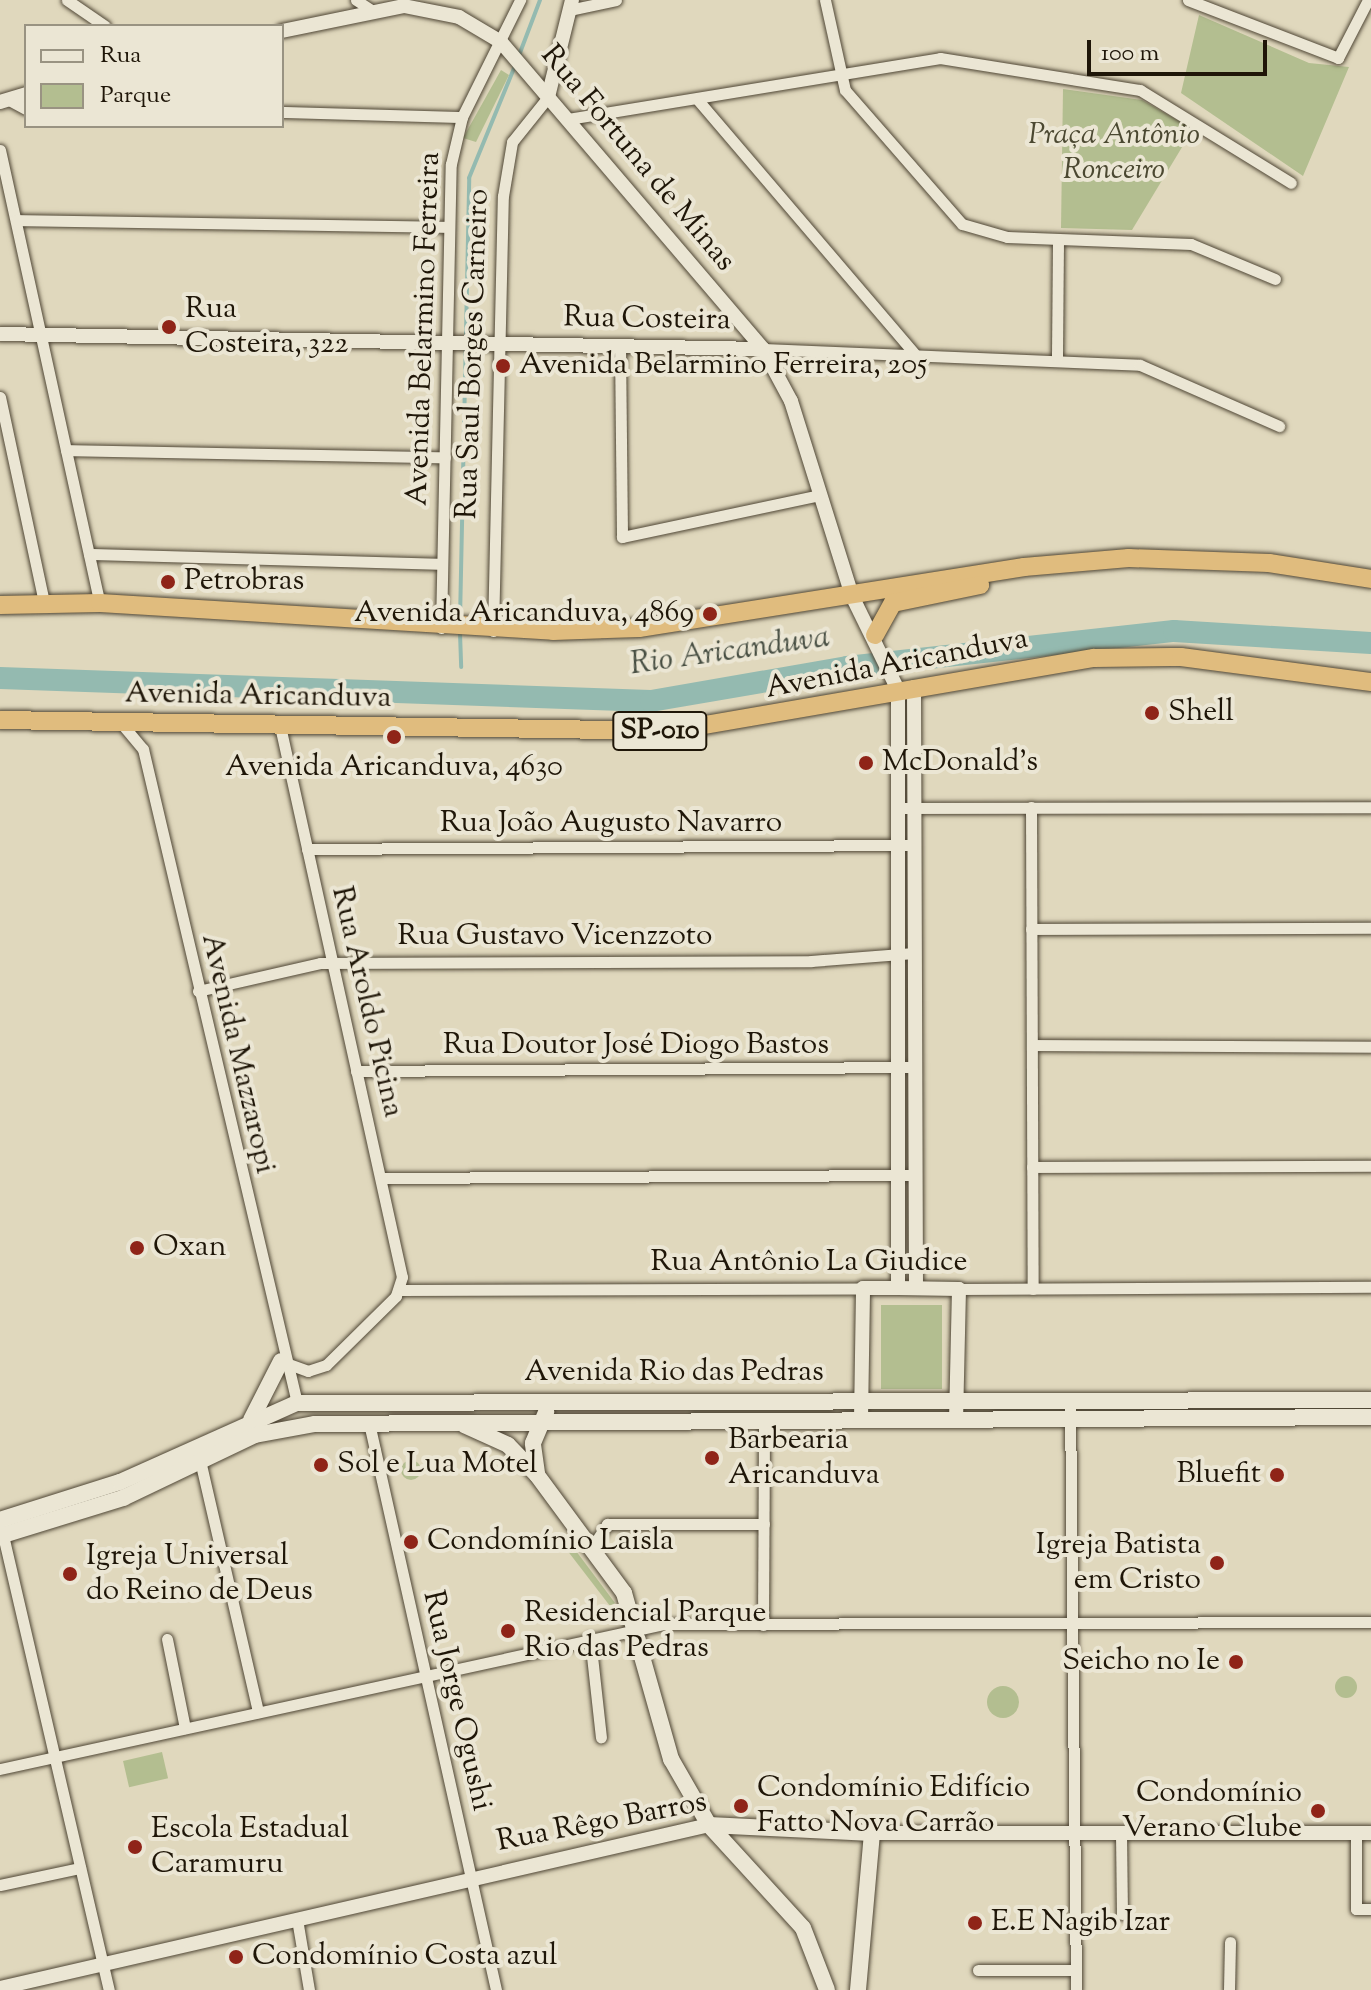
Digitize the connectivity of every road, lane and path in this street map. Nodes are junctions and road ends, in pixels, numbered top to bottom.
1 (67, 0) edge
2 (356, 0) edge
3 (520, 0) edge
4 (616, 0) edge
5 (825, 0) edge
6 (1188, 0) edge
7 (1368, 0) edge
8 (570, 5) edge
9 (370, 9) junction
10 (102, 24) edge
11 (284, 30) edge
12 (506, 47) junction
13 (837, 72) junction
14 (24, 95) edge
15 (548, 97) junction
16 (697, 99) junction
17 (3, 100) edge
18 (24, 108) edge
19 (284, 112) edge
20 (462, 117) junction
21 (568, 119) junction
22 (0, 150) edge
23 (1291, 183) dead end
24 (16, 220) junction
25 (449, 227) junction
26 (1058, 239) junction
27 (1275, 279) dead end
28 (0, 334) edge
29 (40, 336) junction
30 (455, 344) junction
31 (490, 344) junction
32 (620, 345) junction
33 (763, 349) junction
34 (914, 353) junction
35 (1057, 356) junction
36 (0, 397) edge
37 (1279, 426) dead end
38 (66, 450) junction
39 (445, 457) junction
40 (819, 495) junction
41 (89, 554) junction
42 (441, 564) junction
43 (1007, 570) junction
44 (1371, 579) edge
45 (852, 596) junction
46 (44, 602) junction
47 (100, 603) junction
48 (0, 605) edge
49 (444, 629) junction
50 (490, 632) junction
51 (875, 635) junction
52 (1371, 682) edge
53 (906, 689) junction
54 (0, 720) edge
55 (120, 722) junction
56 (280, 726) junction
57 (1031, 807) junction
58 (1371, 807) edge
59 (898, 808) junction
60 (916, 808) junction
61 (900, 845) junction
62 (915, 845) junction
63 (307, 849) junction
64 (1371, 928) edge
65 (1031, 929) junction
66 (906, 954) junction
67 (332, 962) junction
68 (198, 991) junction
69 (1034, 1045) junction
70 (1371, 1047) edge
71 (916, 1067) junction
72 (898, 1068) junction
73 (356, 1071) junction
74 (1371, 1166) edge
75 (1032, 1167) junction
76 (916, 1175) junction
77 (899, 1176) junction
78 (382, 1178) junction
79 (1371, 1287) edge
80 (863, 1288) junction
81 (898, 1288) junction
82 (916, 1288) junction
83 (959, 1289) junction
84 (1033, 1289) junction
85 (400, 1290) junction
86 (281, 1361) junction
87 (556, 1399) junction
88 (1070, 1400) junction
89 (1371, 1400) edge
90 (862, 1401) junction
91 (957, 1401) junction
92 (297, 1403) junction
93 (1371, 1417) edge
94 (956, 1418) junction
95 (1071, 1418) junction
96 (764, 1419) junction
97 (861, 1419) junction
98 (541, 1420) junction
99 (250, 1421) junction
100 (451, 1421) junction
101 (369, 1423) junction
102 (315, 1424) junction
103 (199, 1455) junction
104 (537, 1475) junction
105 (764, 1524) junction
106 (1, 1529) edge
107 (591, 1549) junction
108 (1371, 1622) edge
109 (1072, 1624) junction
110 (763, 1625) junction
111 (637, 1628) junction
112 (590, 1638) junction
113 (167, 1639) dead end
114 (425, 1675) junction
115 (258, 1712) junction
116 (185, 1728) junction
117 (601, 1737) dead end
118 (54, 1757) junction
119 (0, 1769) edge
120 (709, 1825) junction
121 (872, 1833) junction
122 (1121, 1833) junction
123 (1364, 1833) edge
124 (1074, 1834) junction
125 (80, 1868) junction
126 (473, 1878) junction
127 (0, 1885) edge
128 (1371, 1909) edge
129 (1122, 1914) dead end
130 (297, 1919) junction
131 (1230, 1942) dead end
132 (103, 1964) junction
133 (978, 1970) dead end
134 (1076, 1970) junction
135 (16, 1987) edge
136 (0, 1988) edge
137 (109, 1990) edge
138 (309, 1990) edge
139 (496, 1990) edge
140 (827, 1990) edge
141 (858, 1990) edge
142 (1076, 1990) edge
143 (1229, 1990) edge

1 - 10 street
2 - 9 street
3 - 12 street, Avenida Belarmino Ferreira
4 - 8 street
5 - 13 street
6 - 7 street
8 - 15 street, Rua Saul Borges Carneiro
9 - 11 street, Rua Fortuna de Minas
9 - 12 street, Rua Fortuna de Minas
12 - 15 street, Rua Fortuna de Minas
12 - 20 street, Avenida Belarmino Ferreira
13 - 16 street
13 - 23 street
13 - 26 street
14 - 17 street
15 - 21 street, Rua Fortuna de Minas
15 - 31 street, Rua Saul Borges Carneiro
16 - 21 street
16 - 34 street
17 - 18 street
19 - 20 street
20 - 25 street, Avenida Belarmino Ferreira
21 - 33 street, Rua Fortuna de Minas
22 - 24 street
24 - 25 street
24 - 29 street
25 - 30 street, Avenida Belarmino Ferreira
26 - 27 street
26 - 35 street
28 - 29 street, Rua Costeira
29 - 30 street, Rua Costeira
29 - 38 street
30 - 31 street, Rua Costeira
30 - 39 street, Avenida Belarmino Ferreira
31 - 32 street, Rua Costeira
31 - 50 street, Rua Saul Borges Carneiro
32 - 33 street, Rua Costeira
32 - 40 street
33 - 34 street, Rua Costeira
33 - 40 street, Rua Fortuna de Minas
34 - 35 street, Rua Costeira
35 - 37 street, Rua Costeira
36 - 46 street
38 - 39 street
38 - 41 street
39 - 42 street, Avenida Belarmino Ferreira
40 - 45 street, Rua Fortuna de Minas
41 - 42 street
41 - 47 street
42 - 49 street, Avenida Belarmino Ferreira
43 - 44 highway
43 - 45 highway
43 - 51 highway
45 - 50 highway
45 - 51 street, Rua Fortuna de Minas
46 - 47 highway
46 - 48 highway
47 - 49 highway
49 - 50 highway
51 - 53 street, Rua Fortuna de Minas
52 - 53 highway, Avenida Aricanduva / SP-010
53 - 56 highway, Avenida Aricanduva / SP-010
53 - 59 street
53 - 60 street
54 - 55 highway, Avenida Aricanduva / SP-010
55 - 56 highway, Avenida Aricanduva / SP-010
55 - 68 street, Avenida Mazzaropi
56 - 63 street, Rua Aroldo Picina
57 - 58 street
57 - 60 street
57 - 65 street
59 - 60 street
59 - 61 street
60 - 62 street
61 - 62 street, Rua João Augusto Navarro
61 - 63 street, Rua João Augusto Navarro
61 - 66 street
62 - 66 street
63 - 67 street, Rua Aroldo Picina
64 - 65 street
65 - 69 street
66 - 67 street, Rua Gustavo Vicenzzoto
66 - 71 street
66 - 72 street
67 - 68 street, Rua Gustavo Vicenzzoto
67 - 73 street, Rua Aroldo Picina
68 - 86 street, Avenida Mazzaropi
69 - 70 street
69 - 75 street
71 - 72 street, Rua Doutor José Diogo Bastos
71 - 76 street
72 - 73 street, Rua Doutor José Diogo Bastos
72 - 77 street
73 - 78 street, Rua Aroldo Picina
74 - 75 street
75 - 84 street
76 - 77 street
76 - 82 street
77 - 78 street
77 - 81 street
78 - 85 street, Rua Aroldo Picina
79 - 84 street, Rua Antônio La Giudice
80 - 81 street, Rua Antônio La Giudice
80 - 85 street, Rua Antônio La Giudice
80 - 90 street
81 - 82 street, Rua Antônio La Giudice
82 - 83 street, Rua Antônio La Giudice
83 - 84 street, Rua Antônio La Giudice
83 - 91 street
85 - 86 street
86 - 92 street, Avenida Mazzaropi
86 - 99 main road
87 - 90 main road, Avenida Rio das Pedras
87 - 92 main road, Avenida Rio das Pedras
87 - 98 main road
88 - 89 main road, Avenida Rio das Pedras
88 - 91 main road, Avenida Rio das Pedras
88 - 95 street
90 - 91 main road, Avenida Rio das Pedras
90 - 97 street
91 - 94 street
92 - 99 main road, Avenida Rio das Pedras
92 - 102 main road
93 - 95 main road, Avenida Rio das Pedras
94 - 95 main road, Avenida Rio das Pedras
94 - 97 main road, Avenida Rio das Pedras
95 - 109 street
96 - 97 main road, Avenida Rio das Pedras
96 - 98 main road, Avenida Rio das Pedras
96 - 105 street
98 - 100 main road, Avenida Rio das Pedras
98 - 104 main road
99 - 103 main road, Avenida Rio das Pedras
100 - 101 main road, Avenida Rio das Pedras
100 - 104 main road
101 - 102 main road, Avenida Rio das Pedras
101 - 114 street, Rua Jorge Ogushi
102 - 103 main road, Avenida Rio das Pedras
103 - 106 main road, Avenida Rio das Pedras
103 - 115 street
104 - 107 main road
105 - 107 street
105 - 110 street
106 - 118 street
107 - 111 main road
108 - 109 street
109 - 110 street
109 - 124 street
110 - 111 street
111 - 112 street
111 - 120 main road
112 - 114 street
112 - 117 street
113 - 116 street
114 - 115 street
114 - 126 street, Rua Jorge Ogushi
115 - 116 street
116 - 118 street
118 - 119 street
118 - 125 street
120 - 121 main road, Rua Rêgo Barros
120 - 126 street, Rua Rêgo Barros
120 - 140 main road
121 - 124 street, Rua Rêgo Barros
121 - 141 main road
122 - 123 street, Rua Rêgo Barros
122 - 124 street, Rua Rêgo Barros
122 - 129 street
123 - 128 street
124 - 134 street
125 - 127 street
125 - 132 street
126 - 130 street, Rua Rêgo Barros
126 - 139 street, Rua Jorge Ogushi
130 - 132 street, Rua Rêgo Barros
130 - 138 street
131 - 143 street
132 - 135 street, Rua Rêgo Barros
132 - 137 street
133 - 134 street
134 - 142 street
135 - 136 street, Rua Rêgo Barros

